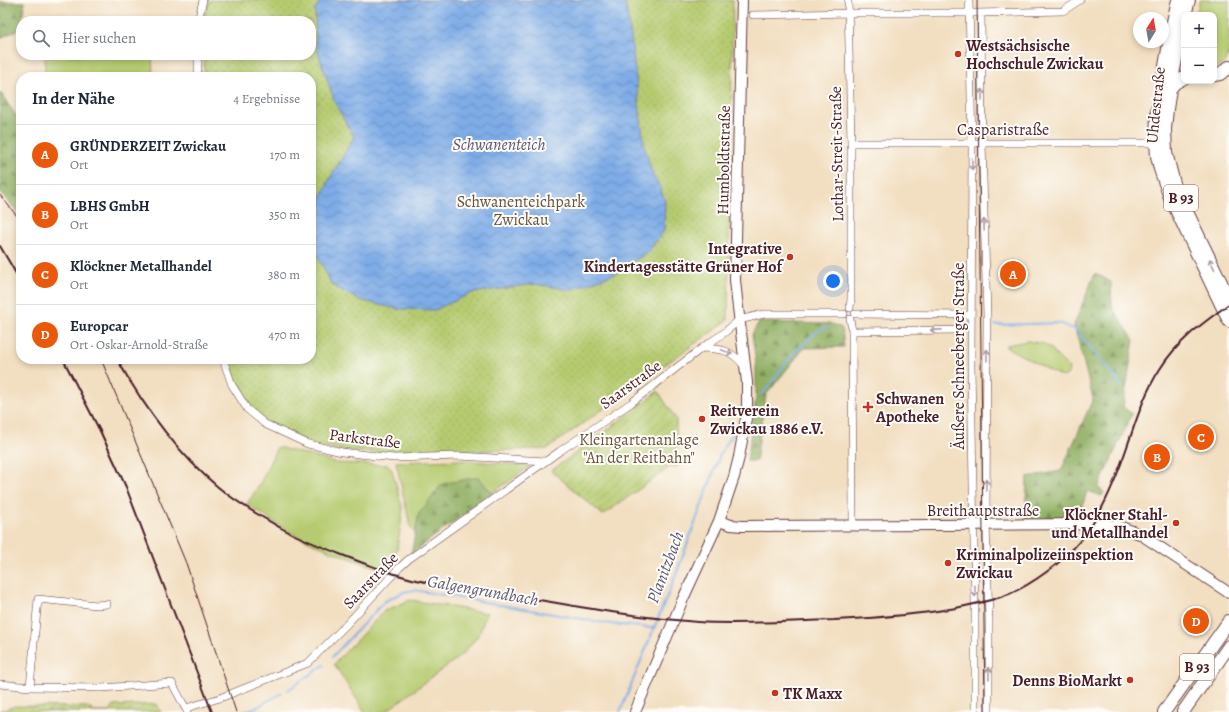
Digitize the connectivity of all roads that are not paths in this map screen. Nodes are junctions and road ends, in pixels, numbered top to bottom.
1 (203, 0) edge
2 (742, 0) edge
3 (848, 0) edge
4 (969, 0) edge
5 (1080, 0) edge
6 (1178, 0) edge
7 (1189, 0) edge
8 (1187, 12) edge
9 (849, 13) junction
10 (969, 13) junction
11 (981, 13) junction
12 (753, 15) dead end
13 (199, 16) edge
14 (1181, 35) edge
15 (1179, 45) junction
16 (1181, 53) edge
17 (198, 60) edge
18 (1229, 67) edge
19 (198, 72) edge
20 (1217, 74) edge
21 (1181, 79) edge
22 (1170, 88) junction
23 (851, 143) junction
24 (971, 143) junction
25 (982, 143) junction
26 (1156, 143) junction
27 (1229, 299) edge
28 (852, 314) junction
29 (967, 315) junction
30 (739, 320) junction
31 (1229, 322) edge
32 (852, 331) junction
33 (702, 348) junction
34 (225, 364) edge
35 (746, 368) junction
36 (546, 461) junction
37 (719, 521) junction
38 (974, 524) junction
39 (986, 524) junction
40 (853, 526) junction
41 (1229, 593) edge
42 (107, 604) dead end
43 (1229, 621) edge
44 (1229, 646) edge
45 (0, 684) edge
46 (30, 687) junction
47 (187, 710) edge
48 (635, 712) edge
49 (976, 712) edge
50 (989, 712) edge
51 (1164, 712) edge
52 (1183, 712) edge

1 - 13 street
2 - 30 main road, Humboldtstraße
3 - 9 street, Lothar-Streit-Straße
4 - 10 street, Äußere Schneeberger Straße
5 - 11 street
6 - 26 main road, Uhdestraße / B 93
7 - 8 main road
9 - 10 street
9 - 12 street
9 - 23 street, Lothar-Streit-Straße
10 - 11 street
10 - 24 street, Äußere Schneeberger Straße
25 -> 11 street, Äußere Schneeberger Straße
14 - 15 main road, Uhdestraße / B 93
15 - 16 main road
15 - 22 main road, Uhdestraße / B 93
17 - 19 street
18 - 20 main road
21 - 22 main road
27 -> 22 main road, Uhdestraße / B 93
23 - 24 street, Casparistraße
23 - 28 street, Lothar-Streit-Straße
24 - 25 street, Casparistraße
24 -> 29 street, Äußere Schneeberger Straße
25 - 26 street, Casparistraße
39 -> 25 street, Äußere Schneeberger Straße
26 - 31 main road, Uhdestraße / B 93
28 - 29 street
28 - 30 street, Saarstraße
28 - 32 street, Lothar-Streit-Straße
29 -> 32 street
29 - 38 street, Äußere Schneeberger Straße
30 - 33 street, Saarstraße
30 - 35 main road, Humboldtstraße
32 - 40 street, Lothar-Streit-Straße
33 -> 35 street
33 - 36 street, Saarstraße
34 - 36 street, Parkstraße
35 - 37 main road, Humboldtstraße
36 - 47 street, Saarstraße
37 - 40 main road, Breithauptstraße
37 - 48 main road, Humboldtstraße
38 - 39 main road, Breithauptstraße
38 - 40 main road, Breithauptstraße
38 -> 49 street, Äußere Schneeberger Straße
39 - 41 main road, Breithauptstraße
50 -> 39 street, Äußere Schneeberger Straße
42 - 46 street
43 - 51 main road, B 93
44 - 52 main road, B 93
45 - 46 street, Saarstraße
46 - 47 street, Saarstraße

